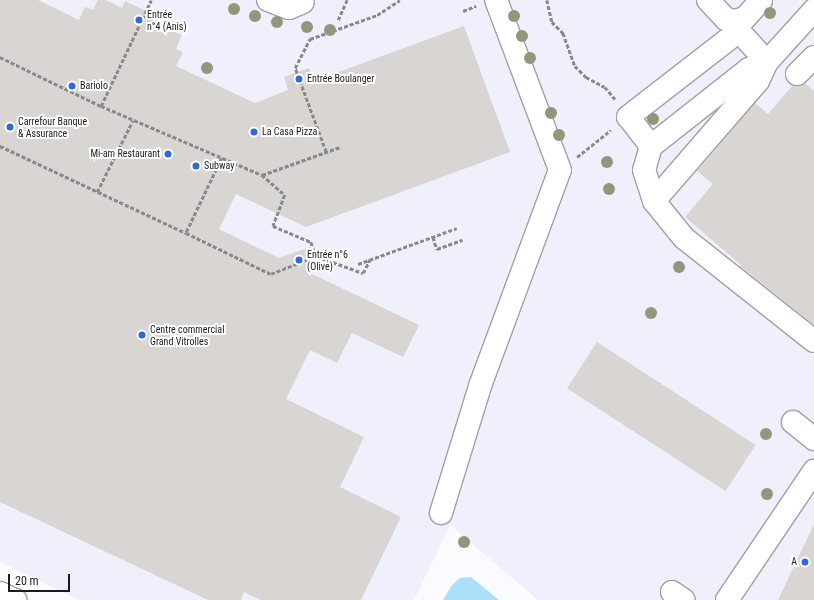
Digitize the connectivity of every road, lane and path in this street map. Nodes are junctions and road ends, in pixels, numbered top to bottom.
1 (151, 0) edge
2 (268, 0) edge
3 (347, 0) edge
4 (400, 0) edge
5 (496, 0) edge
6 (547, 0) edge
7 (708, 0) edge
8 (761, 0) edge
9 (303, 2) dead end
10 (812, 17) edge
11 (338, 20) dead end
12 (737, 26) junction
13 (0, 56) edge
14 (814, 57) edge
15 (768, 62) junction
16 (797, 74) dead end
17 (101, 106) junction
18 (628, 117) junction
19 (133, 120) junction
20 (0, 146) edge
21 (651, 146) junction
22 (340, 147) dead end
23 (326, 152) junction
24 (222, 158) junction
25 (560, 170) junction
26 (262, 175) junction
27 (97, 192) junction
28 (654, 201) junction
29 (457, 228) dead end
30 (186, 233) junction
31 (433, 237) junction
32 (462, 240) dead end
33 (316, 256) junction
34 (370, 260) junction
35 (358, 264) dead end
36 (814, 341) edge
37 (792, 422) dead end
38 (814, 439) edge
39 (814, 471) edge
40 (441, 513) dead end
41 (0, 593) edge
42 (15, 600) edge
43 (727, 600) edge

1 - 17 path
2 - 9 street
3 - 11 path
4 - 23 path
5 - 25 street
6 - 18 path
7 - 12 street
8 - 12 street
10 - 15 street
12 - 15 street
12 - 18 street
13 - 17 path
14 - 16 street
15 - 21 street
15 - 28 street
17 - 19 path
18 - 21 street
18 - 25 path
19 - 24 path
19 - 27 path
20 - 27 path
21 - 28 street
22 - 23 path
23 - 26 path
24 - 26 path
24 - 30 path
25 - 40 street
26 - 33 path
27 - 30 path
28 - 36 street
29 - 31 path
30 - 33 path
31 - 32 path
31 - 34 path
33 - 34 path
34 - 35 path
37 - 38 street
39 - 43 street
41 - 42 street

